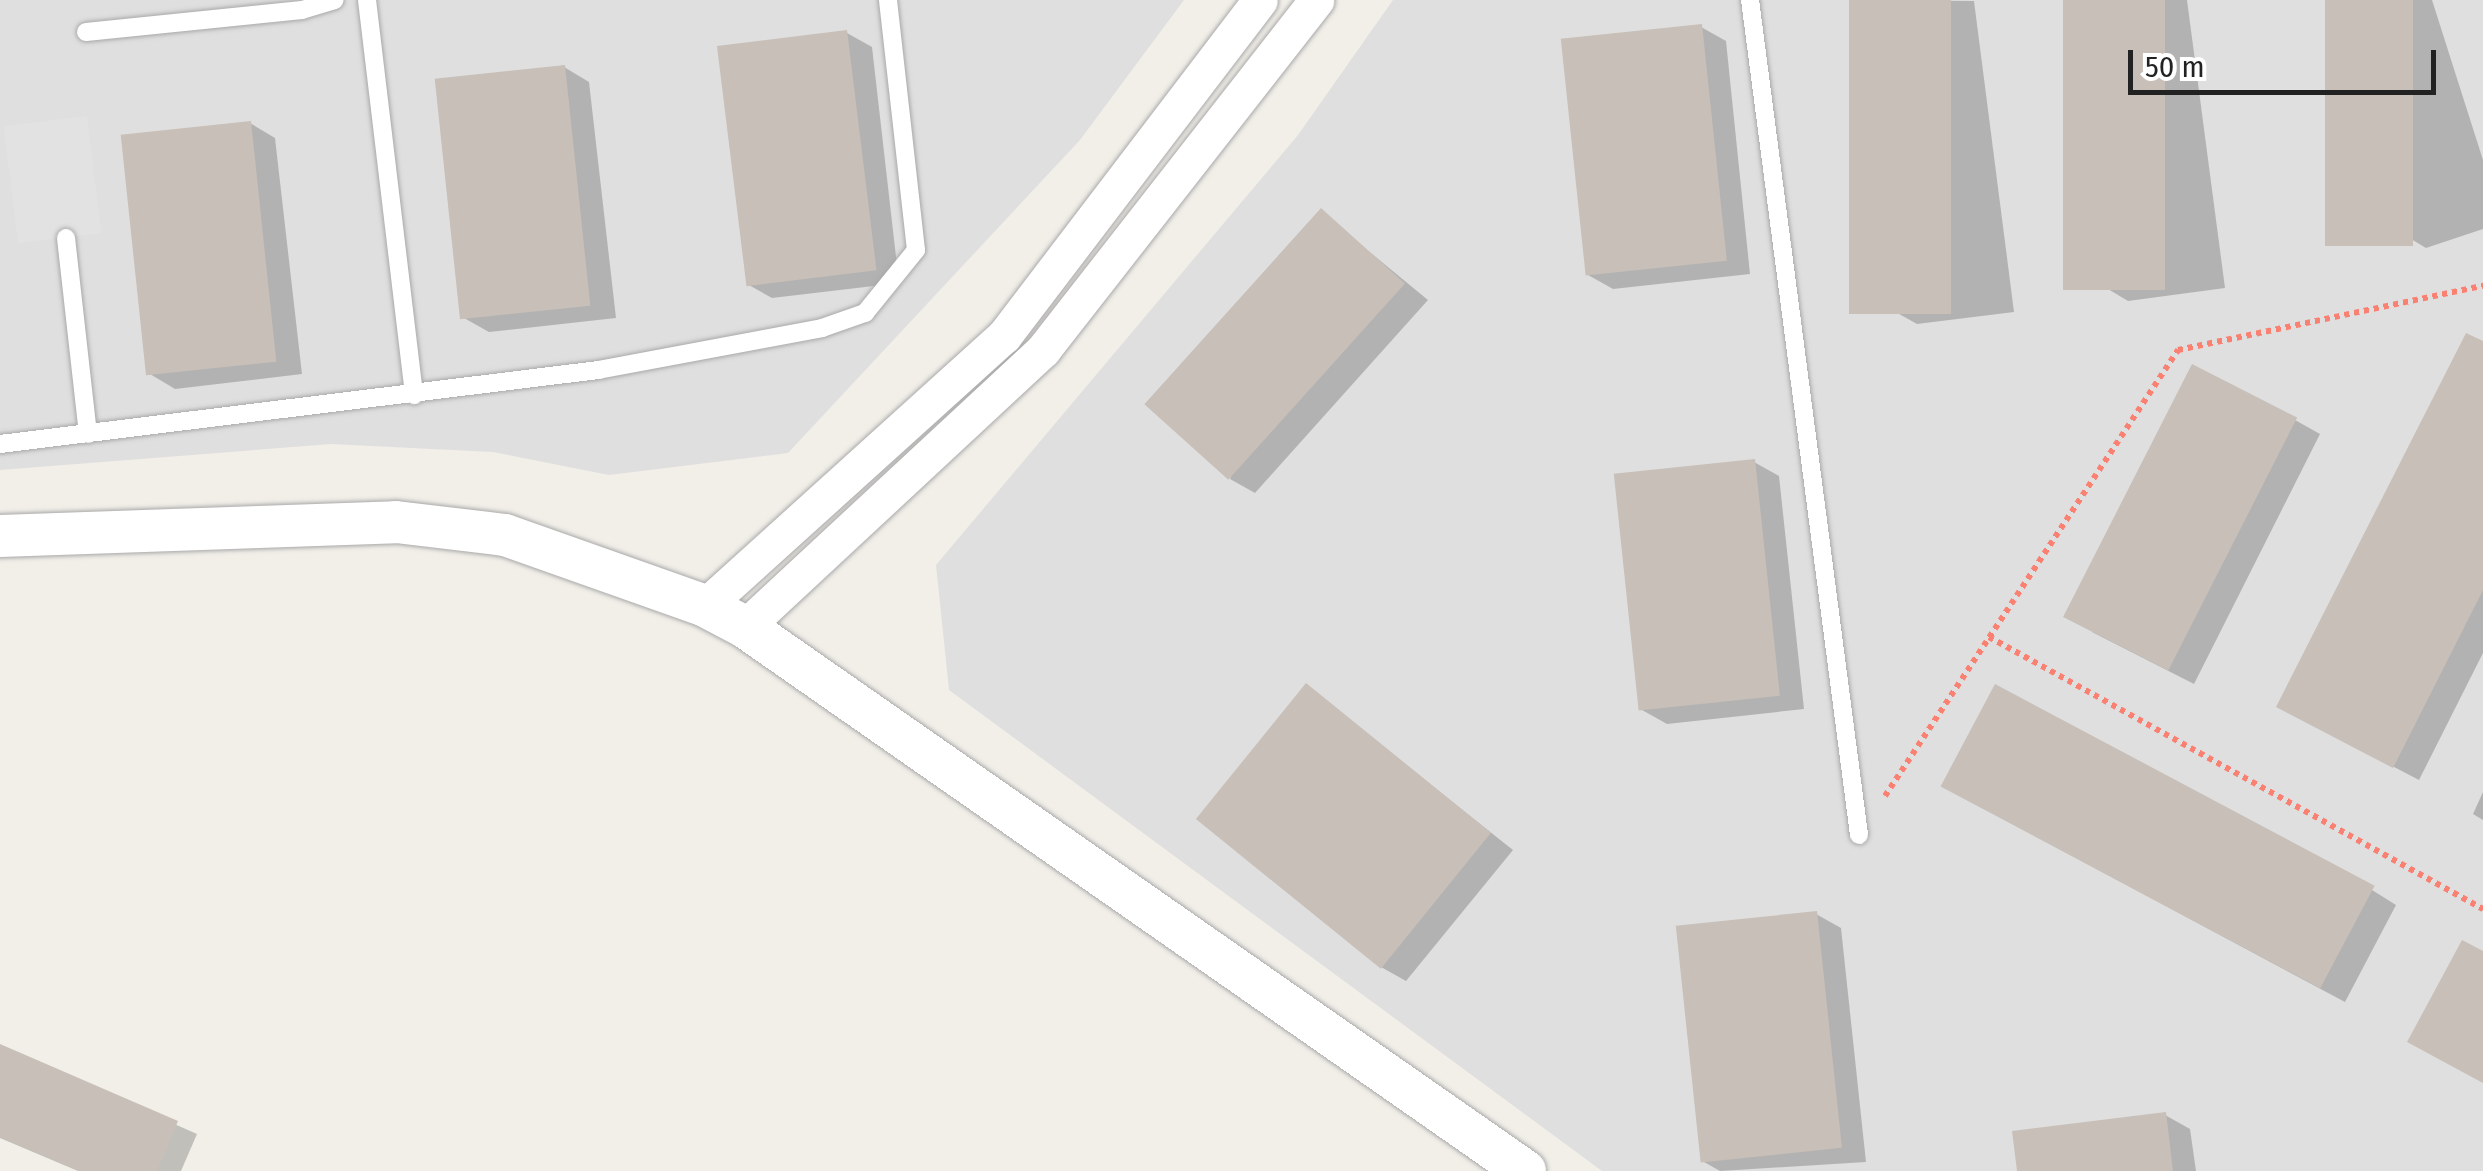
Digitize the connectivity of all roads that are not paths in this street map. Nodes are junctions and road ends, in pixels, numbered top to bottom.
1 (335, 0) edge
2 (367, 0) edge
3 (888, 0) edge
4 (1260, 0) edge
5 (1316, 0) edge
6 (1750, 0) edge
7 (86, 32) dead end
8 (66, 238) dead end
9 (414, 395) junction
10 (88, 434) junction
11 (0, 444) edge
12 (0, 536) edge
13 (705, 606) junction
14 (745, 627) junction
15 (1860, 835) road end
16 (1525, 1171) edge

1 - 7 lane
2 - 9 lane
3 - 9 lane
4 - 13 street
5 - 14 street
6 - 15 lane
8 - 10 lane
9 - 10 lane
10 - 11 lane
12 - 13 street
13 - 14 street
14 - 16 street

